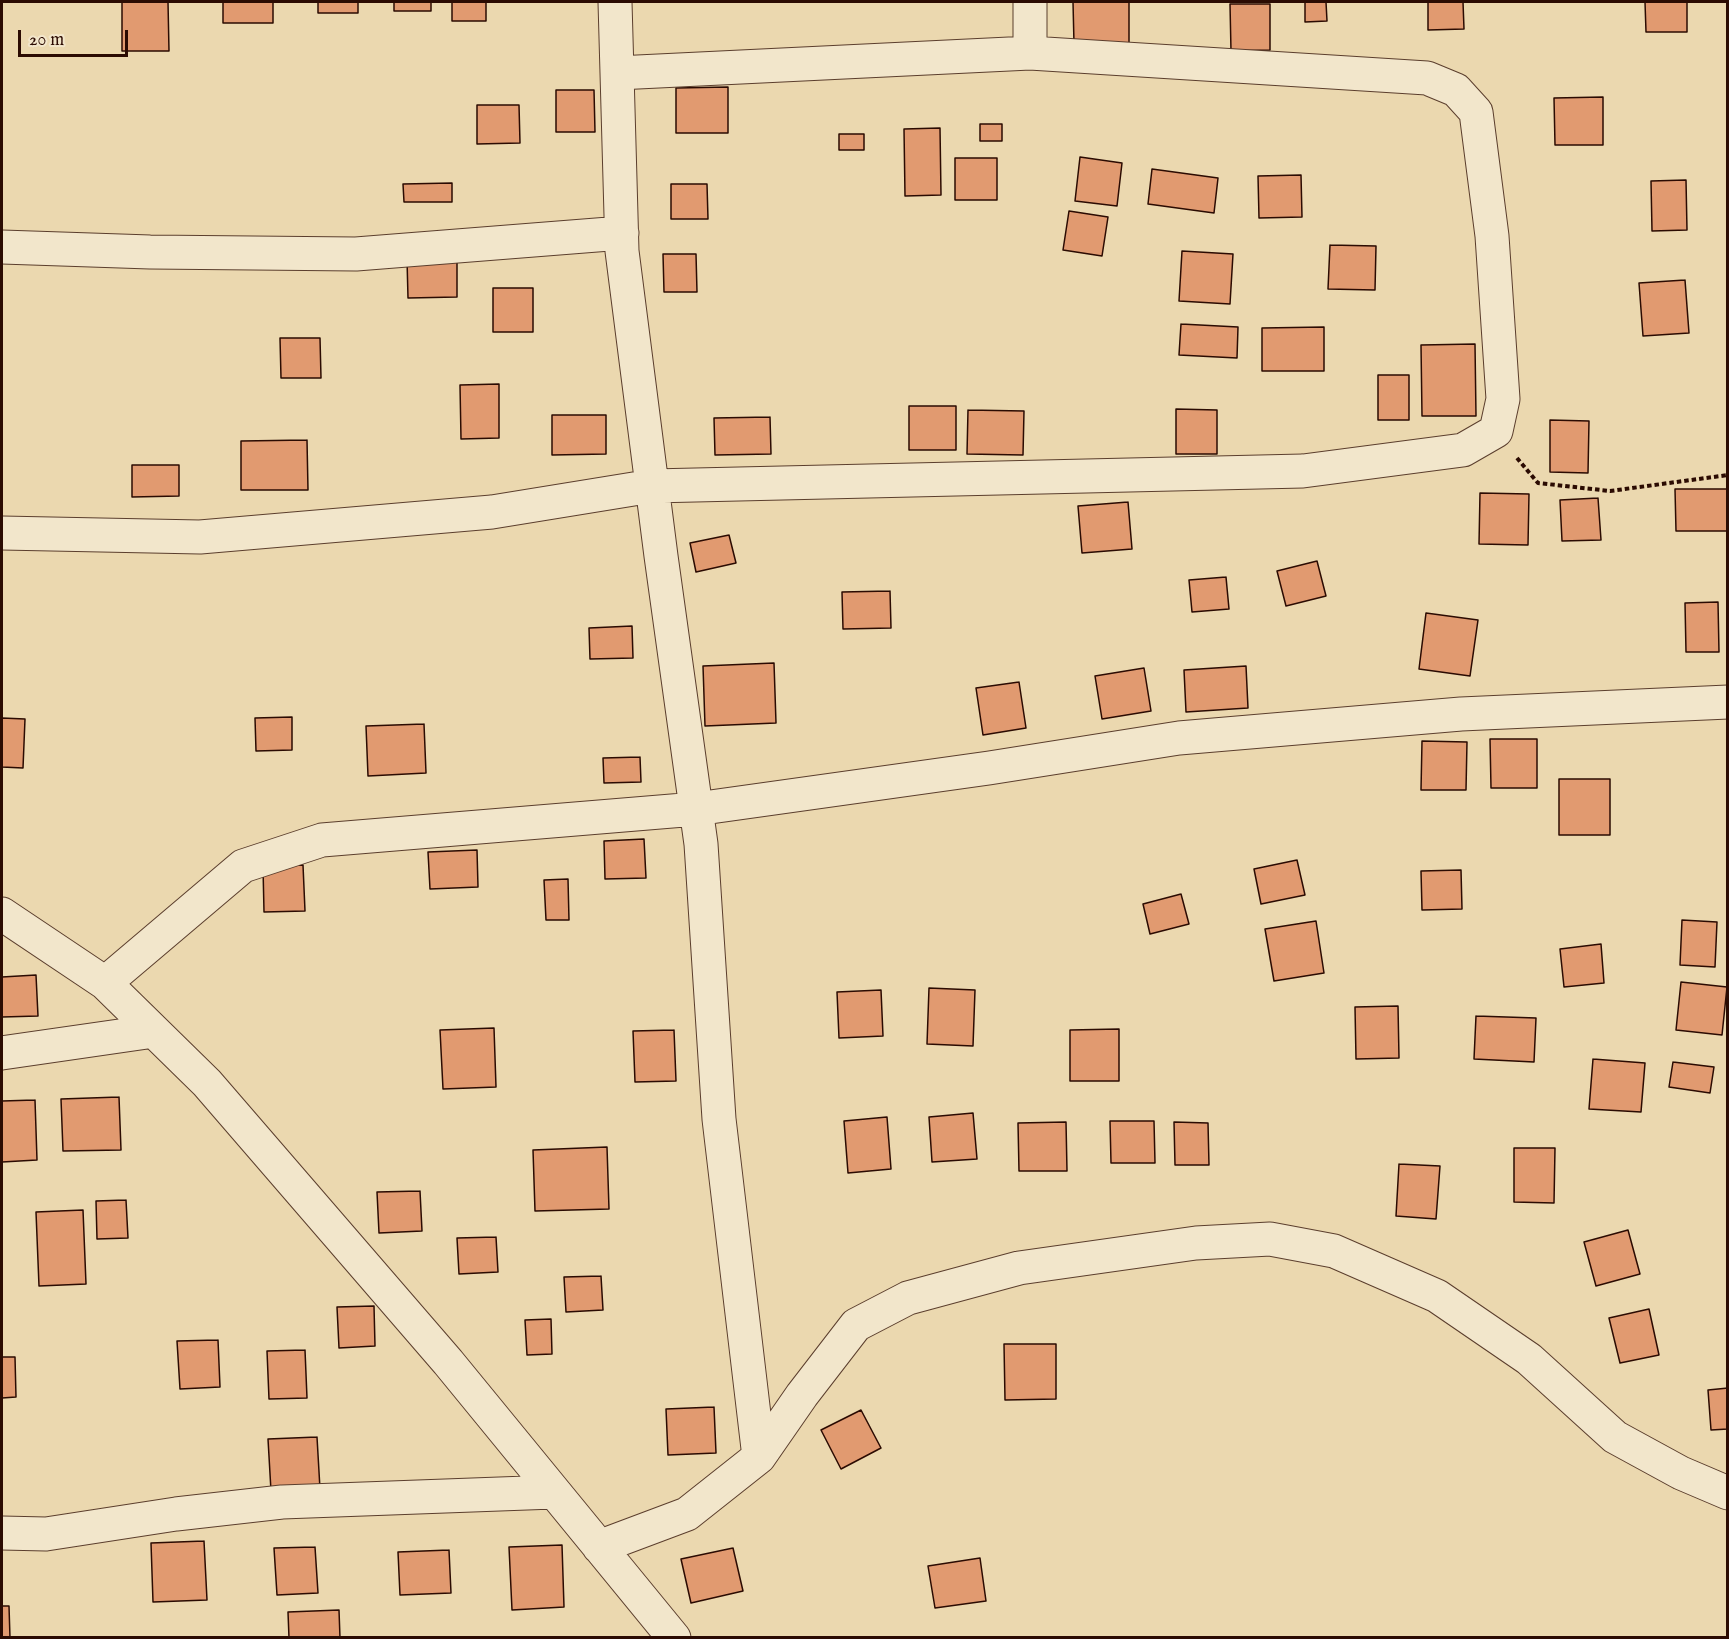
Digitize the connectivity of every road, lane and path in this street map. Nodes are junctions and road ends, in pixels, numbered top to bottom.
1 (615, 2) edge
2 (1030, 2) edge
3 (1030, 53) junction
4 (617, 73) junction
5 (622, 233) junction
6 (2, 247) edge
7 (1496, 431) junction
8 (1728, 475) edge
9 (652, 486) junction
10 (2, 533) edge
11 (1728, 702) edge
12 (696, 809) junction
13 (2, 914) edge
14 (105, 983) junction
15 (154, 1031) junction
16 (2, 1053) edge
17 (759, 1458) junction
18 (554, 1492) junction
19 (1728, 1492) edge
20 (2, 1533) edge
21 (599, 1547) junction
22 (674, 1638) edge

1 - 4 street
2 - 3 street
3 - 4 street
3 - 7 street
4 - 5 street
5 - 6 street
5 - 9 street
7 - 8 path
7 - 9 street
9 - 10 street
9 - 12 street
11 - 12 street
12 - 14 street
12 - 17 street
13 - 14 street
14 - 15 street
15 - 16 street
15 - 18 street
17 - 19 street
17 - 21 street
18 - 20 street
18 - 21 street
21 - 22 street

